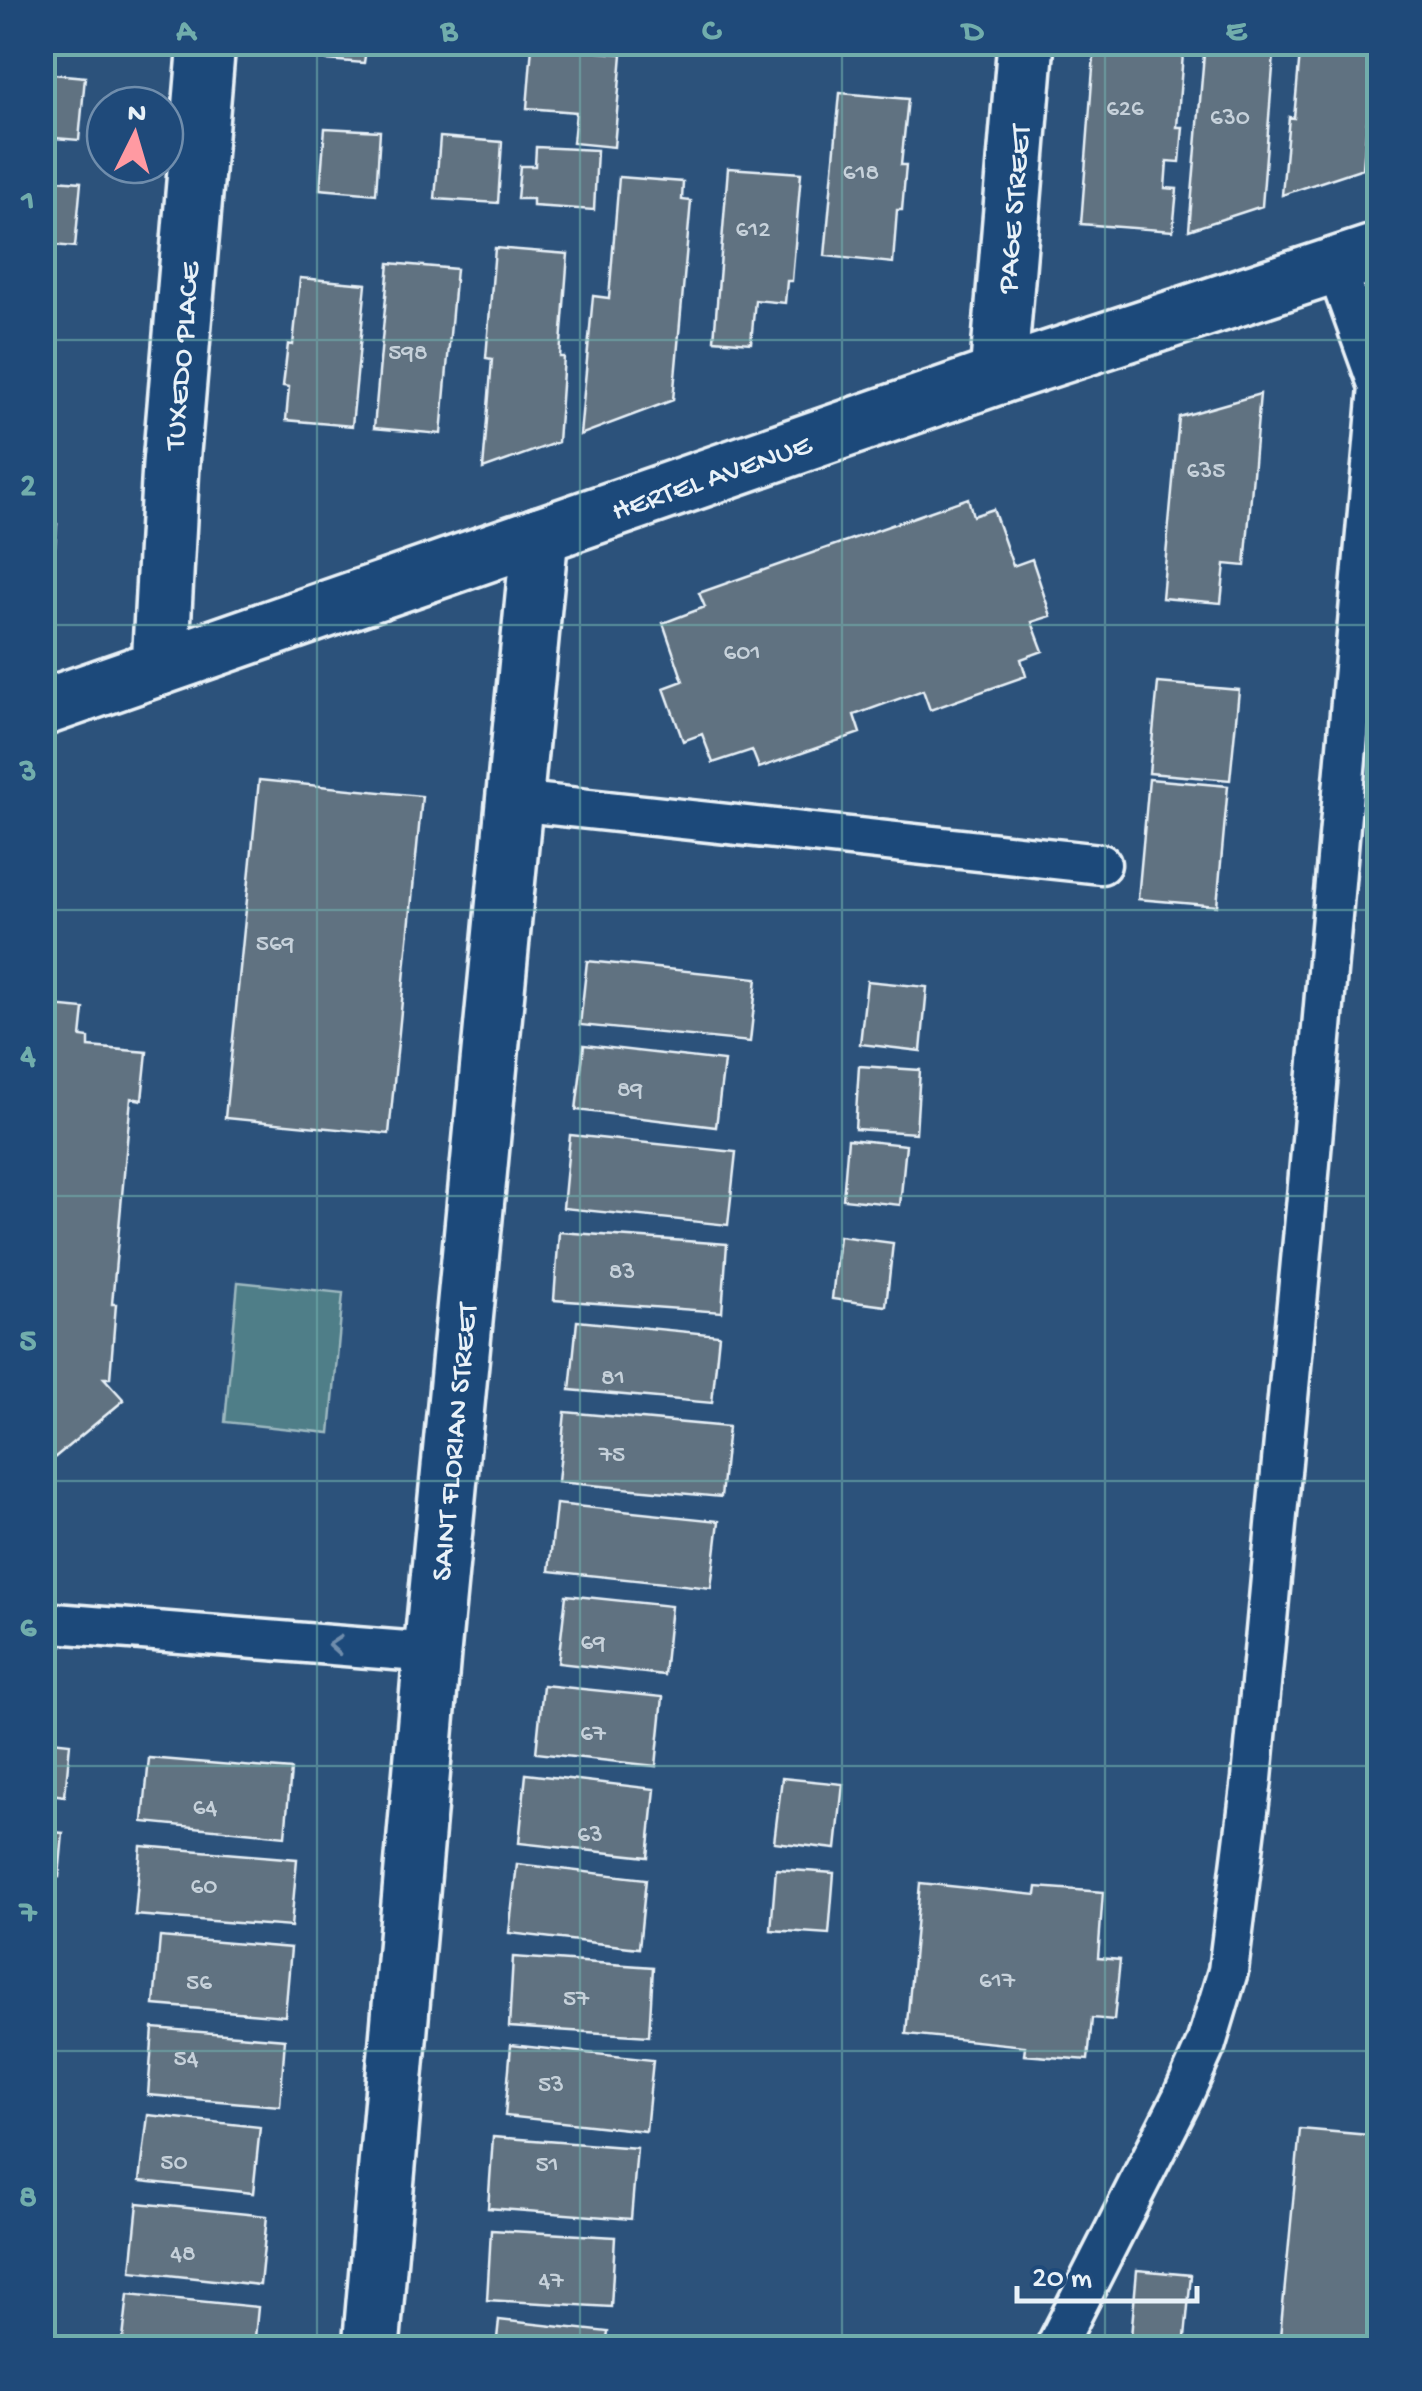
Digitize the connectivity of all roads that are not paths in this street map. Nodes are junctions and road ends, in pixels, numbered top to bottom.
1 (207, 42) edge
2 (1026, 42) edge
3 (1357, 258) edge
4 (998, 376) junction
5 (540, 534) junction
6 (160, 666) junction
7 (42, 708) edge
8 (514, 802) junction
9 (1101, 864) dead end
10 (42, 1622) edge
11 (432, 1653) junction
12 (371, 2348) edge
13 (1055, 2348) edge

1 - 6 street, TUXEDO PLACE
2 - 4 street, PAGE STREET
3 - 4 street, HERTEL AVENUE
3 - 13 lane
4 - 5 street, HERTEL AVENUE
5 - 6 street, HERTEL AVENUE
5 - 8 street, SAINT FLORIAN STREET
6 - 7 street, HERTEL AVENUE
8 - 9 lane
8 - 11 street, SAINT FLORIAN STREET
11 -> 10 lane
11 - 12 street, SAINT FLORIAN STREET

